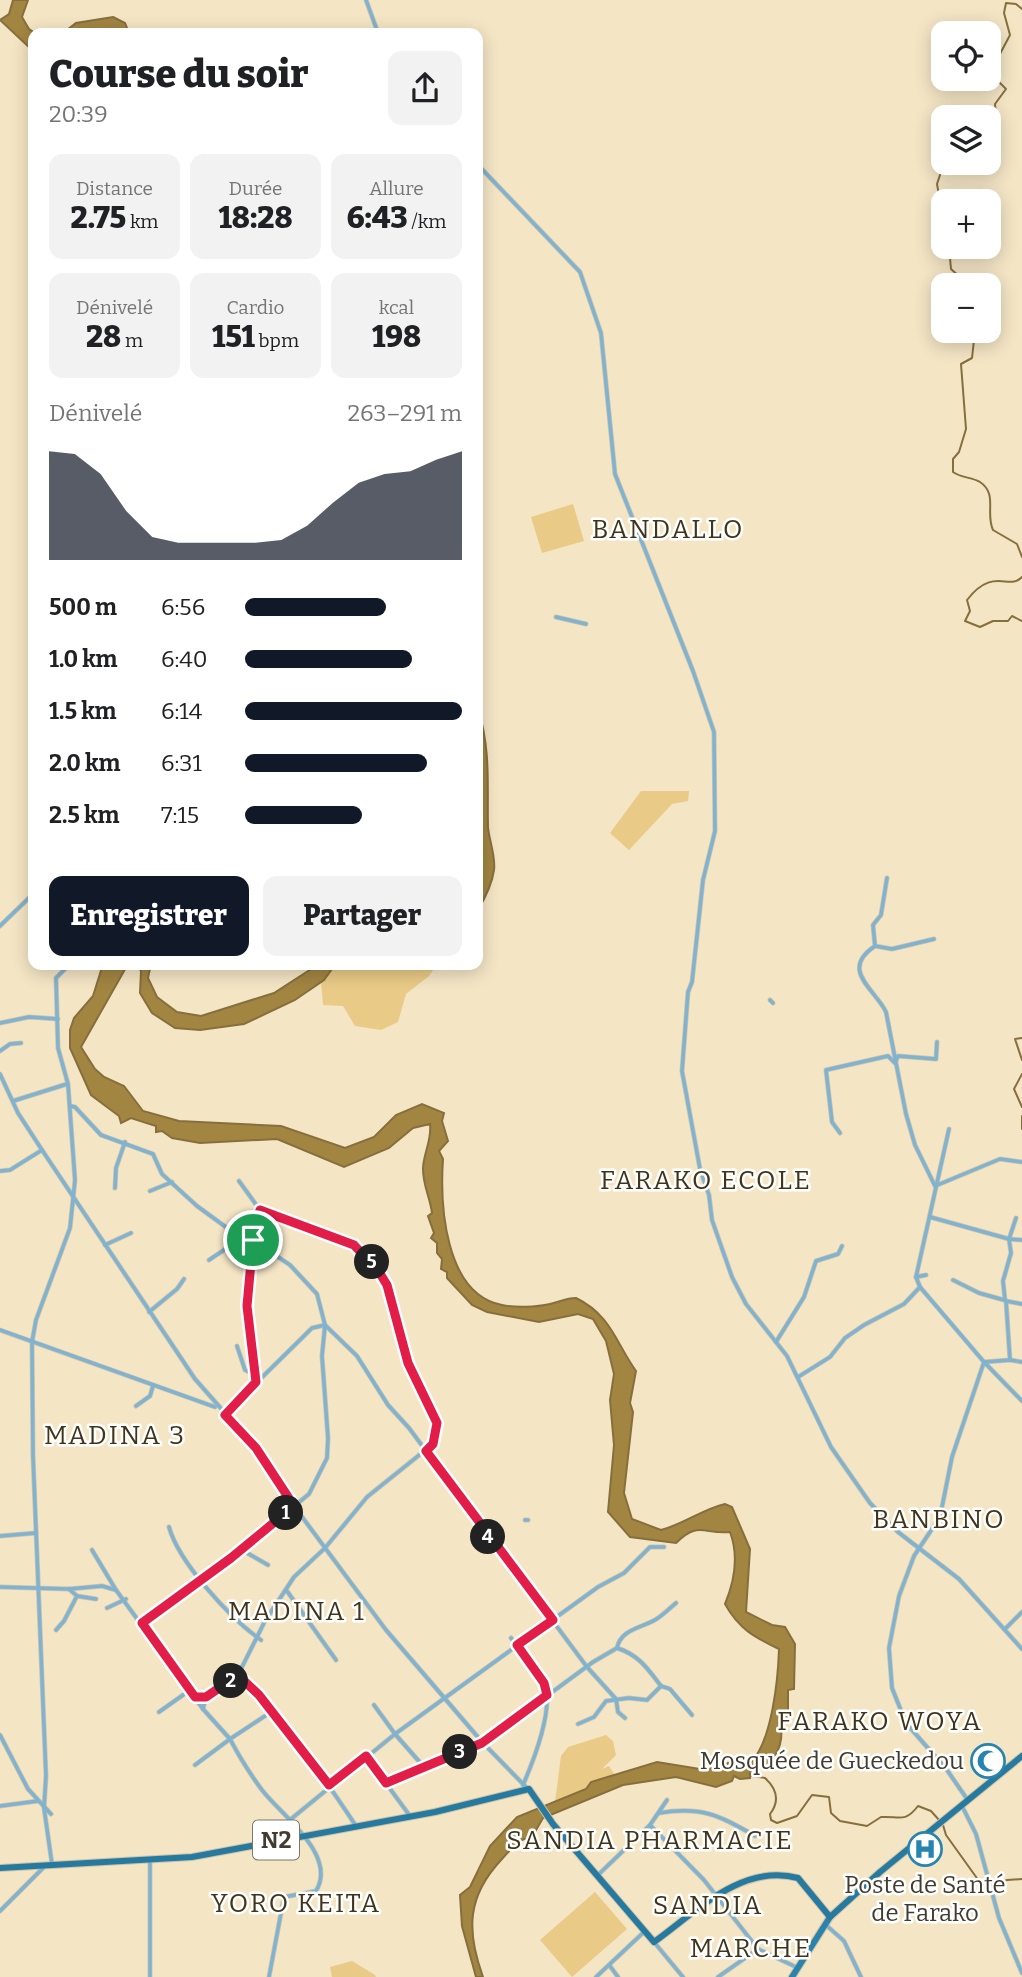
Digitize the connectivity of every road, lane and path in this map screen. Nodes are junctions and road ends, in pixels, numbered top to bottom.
1 (366, 0) edge
2 (377, 28) edge
3 (483, 170) edge
4 (556, 617) dead end
5 (586, 624) dead end
6 (887, 878) dead end
7 (28, 899) edge
8 (0, 926) edge
9 (934, 939) dead end
10 (875, 946) junction
11 (64, 970) edge
12 (58, 1019) junction
13 (0, 1023) edge
14 (937, 1042) dead end
15 (22, 1043) dead end
16 (0, 1051) edge
17 (895, 1063) junction
18 (0, 1073) edge
19 (68, 1084) junction
20 (13, 1101) junction
21 (70, 1106) junction
22 (949, 1129) dead end
23 (840, 1133) dead end
24 (125, 1142) junction
25 (42, 1150) junction
26 (1022, 1162) edge
27 (0, 1171) edge
28 (239, 1181) dead end
29 (172, 1182) junction
30 (936, 1183) junction
31 (116, 1188) dead end
32 (150, 1191) dead end
33 (74, 1201) junction
34 (260, 1210) junction
35 (929, 1217) junction
36 (1016, 1218) dead end
37 (131, 1233) dead end
38 (243, 1237) junction
39 (1009, 1239) junction
40 (253, 1240) junction
41 (1022, 1240) edge
42 (105, 1245) junction
43 (842, 1246) dead end
44 (209, 1260) dead end
45 (926, 1275) dead end
46 (916, 1277) junction
47 (184, 1279) dead end
48 (953, 1280) dead end
49 (920, 1287) junction
50 (1006, 1301) junction
51 (1022, 1304) edge
52 (149, 1312) junction
53 (325, 1325) junction
54 (0, 1330) edge
55 (32, 1342) junction
56 (776, 1342) junction
57 (237, 1346) dead end
58 (1010, 1360) junction
59 (984, 1362) junction
60 (1022, 1362) edge
61 (256, 1375) junction
62 (798, 1377) junction
63 (256, 1382) junction
64 (153, 1386) junction
65 (211, 1398) junction
66 (196, 1400) junction
67 (1022, 1401) edge
68 (136, 1406) dead end
69 (219, 1408) junction
70 (225, 1415) junction
71 (426, 1451) junction
72 (295, 1508) junction
73 (169, 1527) dead end
74 (36, 1533) junction
75 (0, 1536) edge
76 (664, 1546) dead end
77 (921, 1547) junction
78 (325, 1548) junction
79 (92, 1550) dead end
80 (242, 1550) junction
81 (268, 1565) dead end
82 (201, 1578) junction
83 (0, 1587) edge
84 (39, 1587) junction
85 (69, 1589) junction
86 (116, 1590) junction
87 (287, 1591) junction
88 (77, 1596) junction
89 (96, 1599) dead end
90 (126, 1599) junction
91 (676, 1603) dead end
92 (107, 1608) dead end
93 (1022, 1612) edge
94 (553, 1620) junction
95 (142, 1623) junction
96 (892, 1623) junction
97 (900, 1625) dead end
98 (1006, 1628) junction
99 (56, 1630) dead end
100 (256, 1637) junction
101 (511, 1638) dead end
102 (261, 1640) dead end
103 (517, 1645) junction
104 (617, 1648) junction
105 (1022, 1649) edge
106 (336, 1660) dead end
107 (587, 1667) junction
108 (238, 1675) junction
109 (661, 1686) junction
110 (190, 1690) junction
111 (547, 1695) junction
112 (195, 1697) junction
113 (206, 1697) junction
114 (445, 1698) junction
115 (615, 1699) junction
116 (374, 1705) dead end
117 (204, 1709) junction
118 (159, 1712) dead end
119 (271, 1712) junction
120 (692, 1715) dead end
121 (625, 1718) dead end
122 (579, 1724) dead end
123 (394, 1734) junction
124 (0, 1735) edge
125 (230, 1739) junction
126 (482, 1743) junction
127 (366, 1756) junction
128 (1022, 1756) edge
129 (195, 1765) dead end
130 (424, 1767) junction
131 (386, 1783) junction
132 (329, 1785) junction
133 (526, 1787) junction
134 (667, 1800) dead end
135 (38, 1801) junction
136 (965, 1804) junction
137 (0, 1806) edge
138 (44, 1808) junction
139 (659, 1813) junction
140 (51, 1814) dead end
141 (410, 1816) junction
142 (291, 1819) junction
143 (650, 1825) junction
144 (356, 1826) junction
145 (304, 1835) junction
146 (755, 1836) dead end
147 (150, 1861) junction
148 (52, 1866) junction
149 (44, 1867) junction
150 (0, 1868) edge
151 (599, 1874) junction
152 (717, 1897) junction
153 (0, 1910) edge
154 (830, 1917) junction
155 (825, 1924) junction
156 (645, 1931) junction
157 (654, 1942) junction
158 (758, 1949) junction
159 (151, 1964) junction
160 (610, 1966) junction
161 (156, 1968) dead end
162 (796, 1968) junction
163 (1022, 1973) edge
164 (793, 1976) edge
165 (150, 1977) edge
166 (269, 1977) edge
167 (596, 1977) edge
168 (618, 1977) edge
169 (683, 1977) edge
170 (718, 1977) edge
171 (861, 1977) edge

1 - 2 street
3 - 56 street
4 - 5 street
6 - 10 street
7 - 8 street
9 - 10 street
10 - 17 street
11 - 12 street
12 - 13 street
12 - 19 street
14 - 17 street
15 - 16 street
17 - 23 street
17 - 30 street
18 - 20 street
19 - 20 street
19 - 21 street
20 - 25 street
21 - 24 street
21 - 33 street
22 - 30 street
24 - 29 street
24 - 31 street
25 - 27 street
25 - 33 street
26 - 30 street
28 - 34 street
29 - 32 street
29 - 38 street
30 - 35 street
33 - 42 street
33 - 55 street
34 - 40 street
34 - 71 street
35 - 39 street
35 - 46 street
36 - 39 street
37 - 42 street
38 - 40 street
38 - 44 street
39 - 41 street
39 - 50 street
40 - 53 street
40 - 61 street
42 - 52 street
43 - 56 street
45 - 46 street
46 - 49 street
47 - 52 street
48 - 50 street
49 - 59 street
49 - 62 street
50 - 51 street
50 - 58 street
52 - 65 street
53 - 63 street
53 - 71 street
53 - 72 street
54 - 55 street
55 - 64 street
55 - 74 street
56 - 62 street
57 - 61 street
58 - 59 street
58 - 60 street
59 - 67 street
59 - 77 street
61 - 63 street
62 - 77 street
63 - 70 street
64 - 66 street
64 - 68 street
65 - 66 street
65 - 69 street
66 - 69 street
69 - 70 street
70 - 72 street
71 - 78 street
71 - 94 street
72 - 78 street
72 - 80 street
73 - 82 street
74 - 75 street
74 - 84 street
76 - 94 street
77 - 96 street
77 - 98 street
78 - 87 street
78 - 114 street
79 - 86 street
80 - 81 street
80 - 82 street
82 - 95 street
82 - 100 street
83 - 84 street
84 - 85 street
84 - 138 street
85 - 86 street
85 - 88 street
86 - 90 street
87 - 100 street
87 - 106 street
88 - 89 street
88 - 99 street
90 - 92 street
90 - 95 street
91 - 104 street
93 - 98 street
94 - 103 street
94 - 107 street
95 - 110 street
96 - 97 street
96 - 136 street
98 - 105 street
100 - 102 street
100 - 108 street
101 - 103 street
103 - 111 street
103 - 114 street
104 - 107 street
104 - 109 street
107 - 111 street
107 - 115 street
108 - 113 street
108 - 119 street
109 - 115 street
109 - 120 street
110 - 112 street
110 - 118 street
111 - 126 street
111 - 133 street
112 - 113 street
112 - 117 street
113 - 117 street
114 - 123 street
114 - 126 street
115 - 121 street
115 - 122 street
116 - 123 street
117 - 125 street
119 - 125 street
119 - 132 street
123 - 127 street
123 - 130 street
124 - 135 street
125 - 129 street
125 - 142 street
126 - 130 street
126 - 133 street
127 - 131 street
127 - 132 street
128 - 136 highway
130 - 131 street
131 - 141 street
132 - 142 street
132 - 144 street
133 - 141 highway, N2
133 - 151 highway
134 - 139 street
135 - 137 street
135 - 138 street
136 - 154 highway
136 - 163 street
138 - 140 street
138 - 148 street
139 - 143 street
139 - 146 street
141 - 144 highway, N2
142 - 145 street
143 - 151 street
143 - 152 street
144 - 145 highway, N2
145 - 147 highway, N2
145 - 166 street
147 - 148 highway, N2
147 - 159 street
148 - 149 highway, N2
149 - 150 highway, N2
149 - 153 street
151 - 156 highway
152 - 154 highway
152 - 157 highway
152 - 158 street
154 - 155 main road
155 - 162 main road
155 - 171 street
156 - 157 highway
156 - 160 street
157 - 169 street
158 - 162 street
158 - 170 street
159 - 161 street
159 - 165 street
160 - 167 street
160 - 168 street
162 - 164 main road

